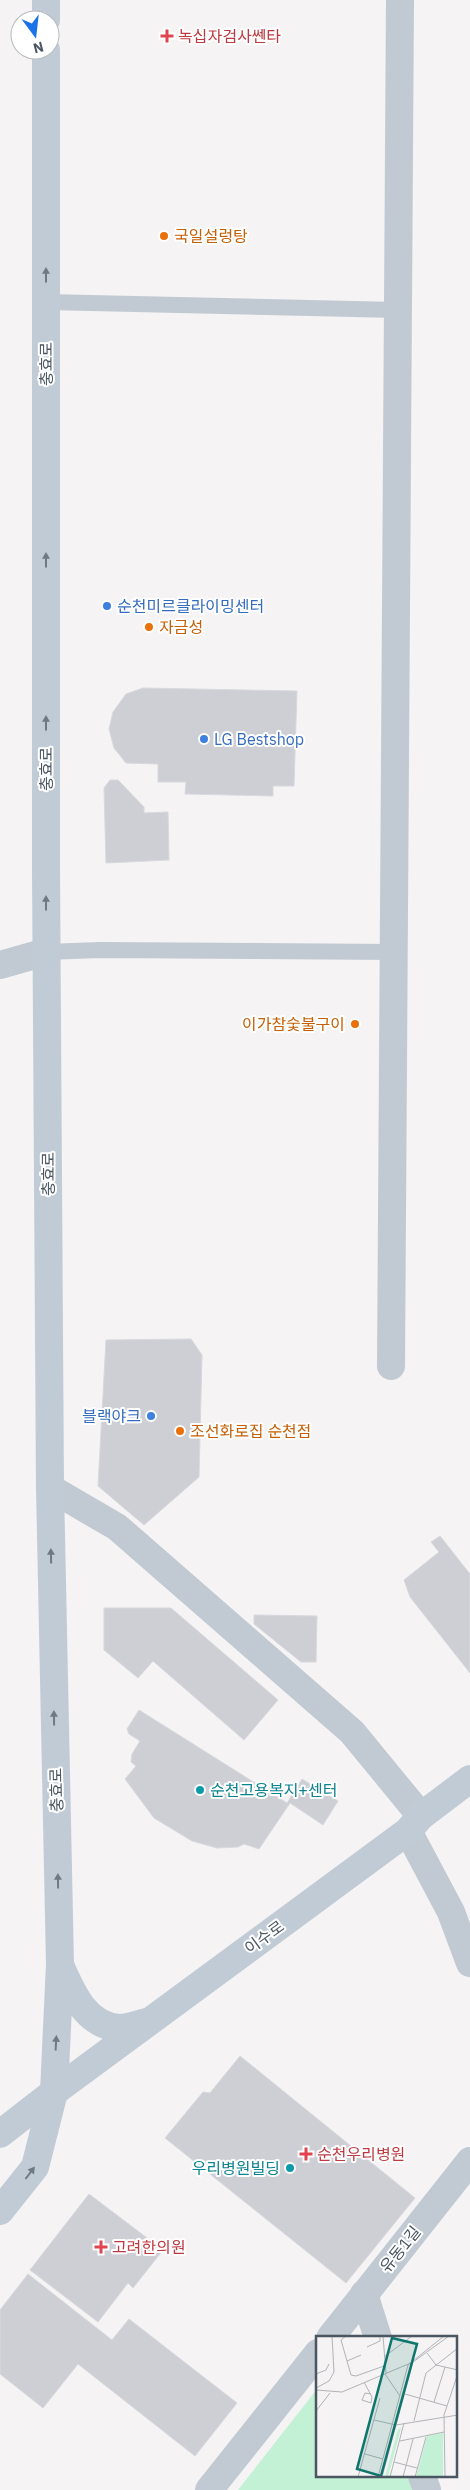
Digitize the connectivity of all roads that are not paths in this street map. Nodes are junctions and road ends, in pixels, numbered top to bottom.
1 (400, 0) edge
2 (46, 60) edge
3 (46, 302) junction
4 (398, 310) junction
5 (46, 952) junction
6 (395, 952) junction
7 (0, 965) edge
8 (391, 1366) dead end
9 (50, 1488) junction
10 (470, 1779) edge
11 (415, 1824) junction
12 (469, 1955) edge
13 (60, 1964) junction
14 (148, 2022) junction
15 (54, 2092) junction
16 (0, 2134) edge
17 (470, 2161) edge
18 (0, 2211) edge
19 (364, 2294) junction
20 (332, 2336) edge
21 (377, 2336) edge
22 (316, 2356) edge
23 (423, 2478) edge
24 (209, 2490) edge
25 (427, 2490) edge

1 - 4 street
3 -> 2 main road, 충효로
3 - 4 lane
5 -> 3 main road, 충효로
4 - 6 street
5 - 6 lane
5 - 7 street
5 - 9 main road, 충효로
6 - 8 street
9 - 11 street
13 -> 9 main road, 충효로
10 - 11 main road, 이수로
11 - 12 street
11 - 14 main road, 이수로
13 - 14 main road
15 -> 13 main road, 충효로
14 - 15 main road, 이수로
15 - 16 main road, 이수로
18 -> 15 main road
17 - 19 street, 유동1길
19 - 20 street, 유동1길
19 - 21 street
22 - 24 street
23 - 25 street

